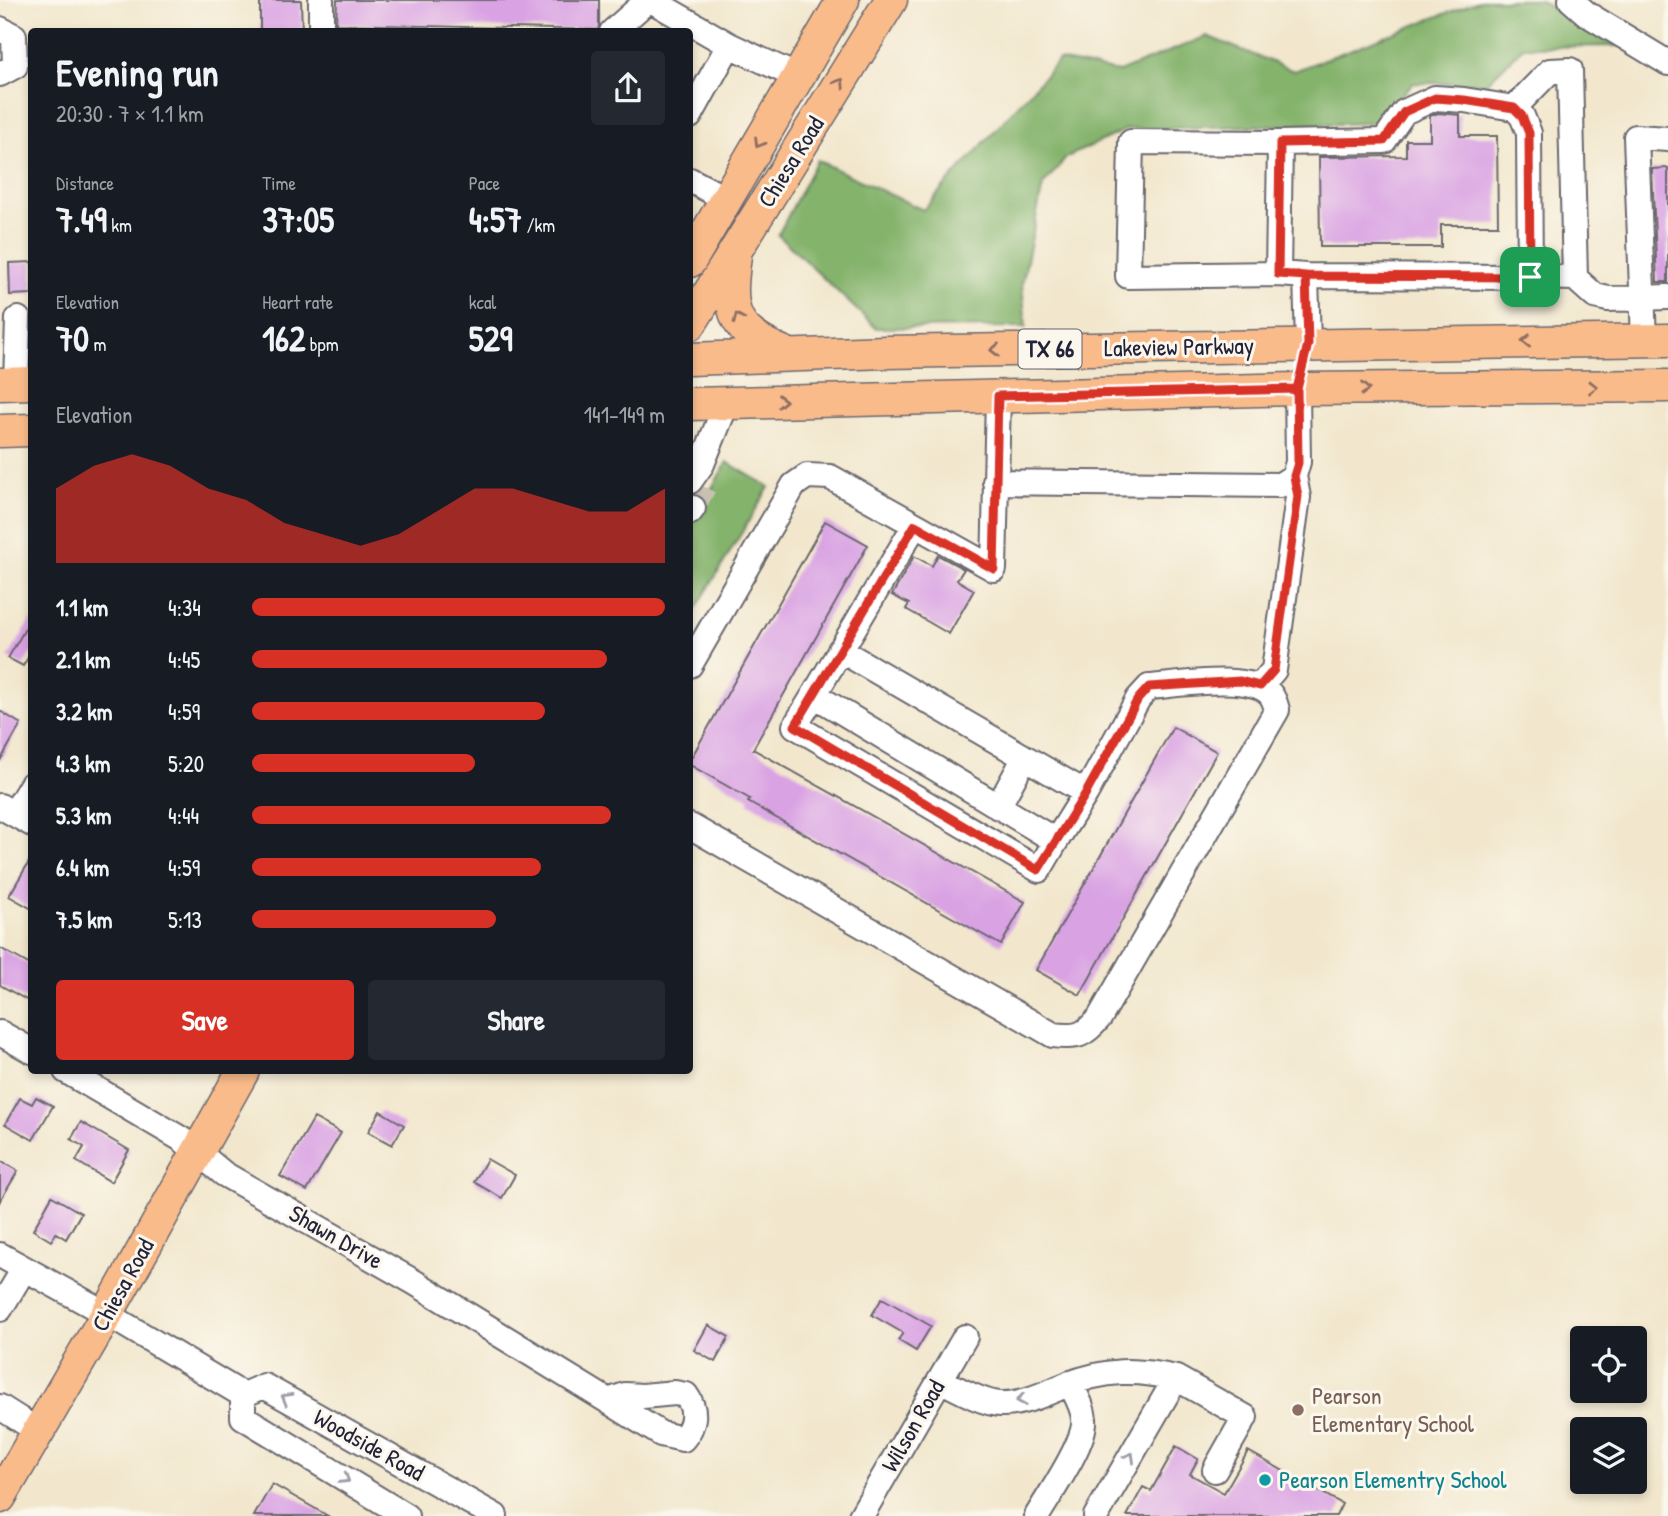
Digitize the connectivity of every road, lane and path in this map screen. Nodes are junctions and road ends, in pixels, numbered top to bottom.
1 (321, 0) edge
2 (650, 0) edge
3 (843, 0) edge
4 (891, 0) edge
5 (1571, 0) edge
6 (321, 28) edge
7 (617, 28) edge
8 (0, 29) edge
9 (729, 44) junction
10 (1668, 63) edge
11 (0, 74) edge
12 (798, 77) junction
13 (693, 108) edge
14 (1514, 108) junction
15 (1668, 139) edge
16 (1280, 143) junction
17 (693, 182) edge
18 (726, 199) junction
19 (765, 204) junction
20 (736, 250) junction
21 (693, 256) edge
22 (1278, 274) junction
23 (1306, 276) junction
24 (1530, 277) junction
25 (1575, 278) junction
26 (1643, 297) junction
27 (1668, 297) edge
28 (16, 319) edge
29 (693, 319) edge
30 (1656, 340) edge
31 (1308, 344) junction
32 (792, 355) junction
33 (693, 359) edge
34 (16, 383) edge
35 (1668, 387) edge
36 (1297, 389) junction
37 (998, 396) junction
38 (727, 402) junction
39 (693, 404) edge
40 (28, 430) edge
41 (0, 431) edge
42 (696, 476) tunnel mouth
43 (1294, 476) junction
44 (995, 482) junction
45 (915, 525) junction
46 (840, 650) junction
47 (693, 660) edge
48 (1260, 686) junction
49 (814, 695) junction
50 (1024, 759) junction
51 (28, 791) edge
52 (1086, 793) junction
53 (998, 807) junction
54 (15, 815) edge
55 (693, 828) edge
56 (1056, 841) junction
57 (0, 1033) edge
58 (28, 1049) edge
59 (71, 1074) edge
60 (241, 1074) edge
61 (197, 1151) junction
62 (0, 1255) edge
63 (24, 1269) junction
64 (0, 1308) edge
65 (107, 1314) junction
66 (965, 1337) dead end
67 (1177, 1378) junction
68 (940, 1380) junction
69 (1070, 1383) junction
70 (243, 1395) junction
71 (608, 1401) dead end
72 (0, 1407) edge
73 (38, 1431) junction
74 (1215, 1470) dead end
75 (0, 1497) edge
76 (406, 1516) edge
77 (495, 1516) edge
78 (861, 1516) edge
79 (1037, 1516) edge
80 (1096, 1516) edge

1 - 6 street
2 - 7 street
2 - 9 street
3 - 12 main road, Chiesa Road
19 -> 4 main road, Chiesa Road
5 - 10 street
8 - 11 street
9 - 12 street
9 - 13 street
12 -> 18 main road, Chiesa Road
12 - 19 main road
14 - 16 street
14 - 24 street
14 - 25 street
15 - 26 street
16 - 22 street
16 - 22 street
17 - 18 street
18 - 21 main road, Chiesa Road
19 - 20 main road, Chiesa Road
20 - 29 main road, Chiesa Road
32 -> 20 main road
22 - 23 street
23 - 24 street
23 - 31 street
24 - 25 street
25 - 26 street
26 - 27 street
26 - 30 street
28 - 34 street
30 -> 31 main road, Lakeview Parkway / TX 66
31 -> 32 main road, Lakeview Parkway / TX 66
31 - 36 main road
32 - 33 main road, Lakeview Parkway / TX 66
36 -> 35 main road, Lakeview Parkway / TX 66
36 - 37 main road, Lakeview Parkway / TX 66
36 - 43 street
38 -> 37 main road, Lakeview Parkway / TX 66
37 - 44 street
38 - 39 main road, Lakeview Parkway / TX 66
38 - 42 street
40 - 41 main road
43 - 44 street
43 - 48 street
44 - 45 street
45 - 46 street
45 - 47 street
46 - 49 street
46 - 50 street
48 - 52 street
48 - 55 street
49 - 53 street
49 - 56 street
50 - 52 street
50 - 53 street
51 - 54 street
52 - 56 street
53 - 56 street
57 - 58 street
59 - 61 street, Shawn Drive
60 - 61 main road, Chiesa Road
61 - 65 main road, Chiesa Road
61 - 71 street, Shawn Drive
62 - 63 street
63 - 64 street
63 - 65 street
65 - 70 street
65 - 73 main road, Chiesa Road
66 - 68 street, Wilson Road
67 - 69 street
67 - 74 street
80 -> 67 street
69 -> 68 street
68 - 78 street, Wilson Road
69 - 79 street
70 -> 76 street, Woodside Road
77 -> 70 street, Woodside Road
72 - 73 street
73 - 75 main road, Chiesa Road

